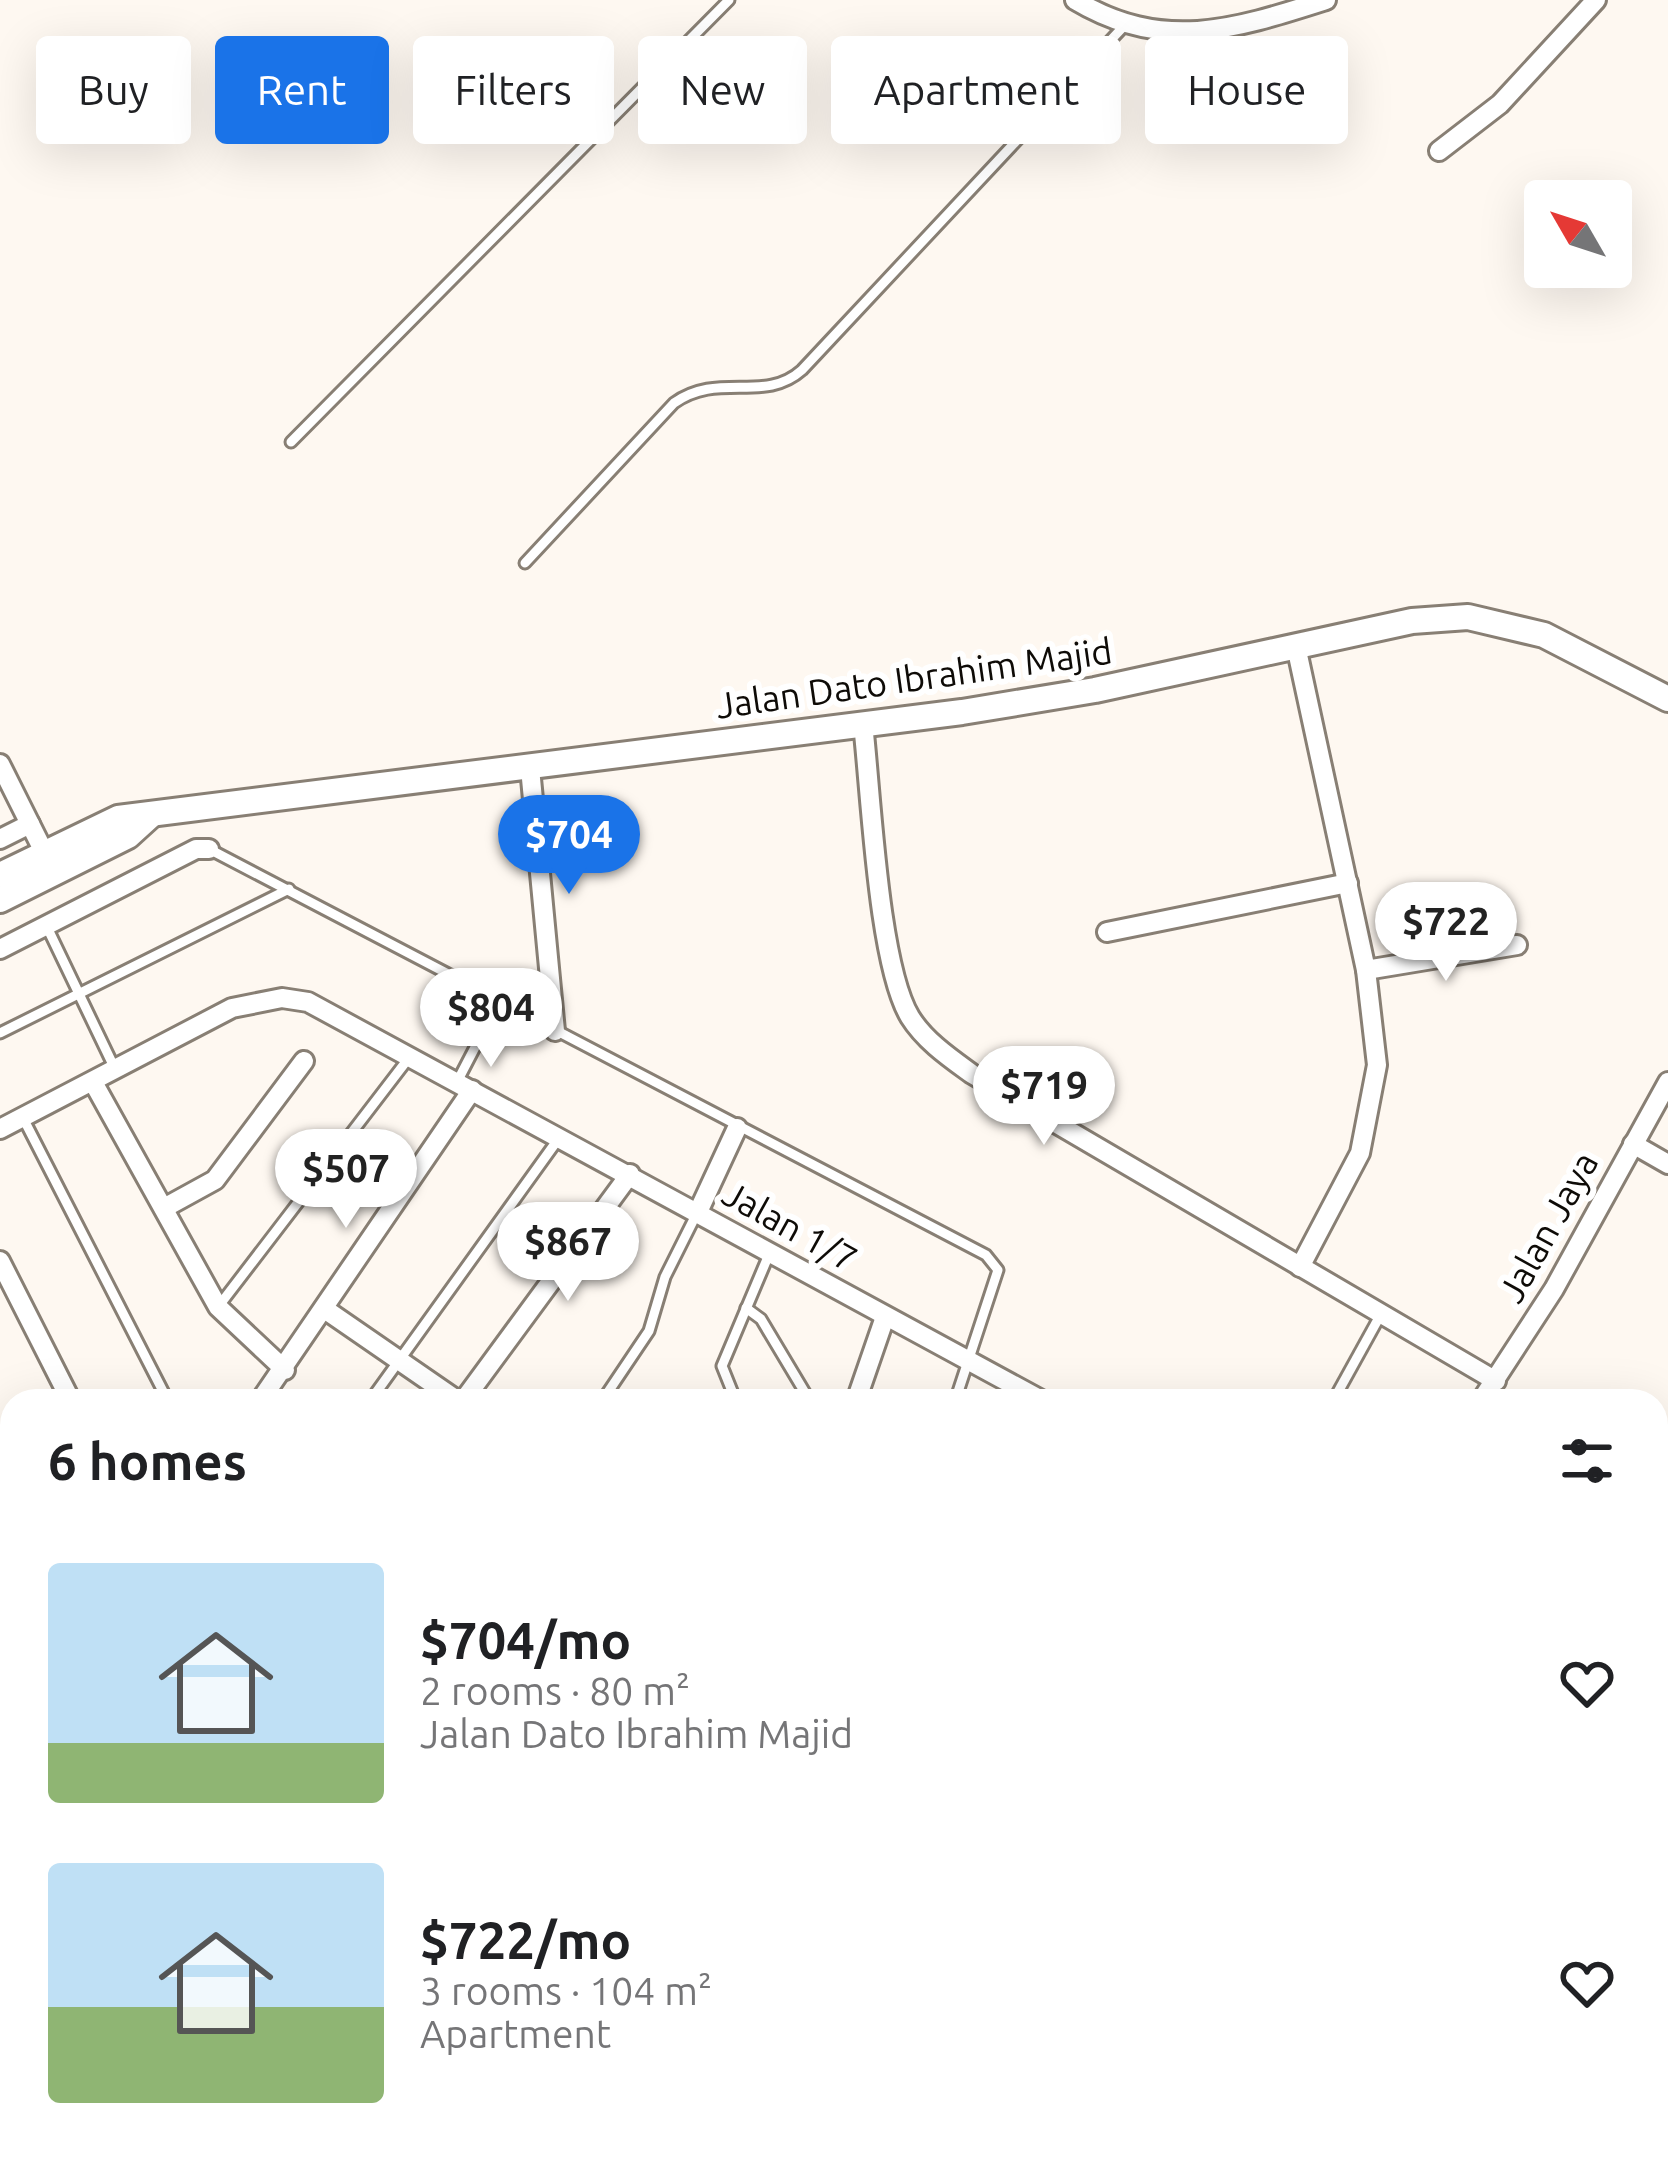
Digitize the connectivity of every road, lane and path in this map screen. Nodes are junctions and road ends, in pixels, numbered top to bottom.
1 (729, 0) edge
2 (1076, 0) edge
3 (1326, 0) edge
4 (1596, 0) edge
5 (1124, 26) junction
6 (1439, 151) dead end
7 (291, 442) dead end
8 (525, 563) dead end
9 (1296, 646) junction
10 (1668, 699) edge
11 (862, 724) junction
12 (0, 764) edge
13 (530, 768) junction
14 (150, 816) junction
15 (30, 824) junction
16 (0, 839) edge
17 (209, 849) joint
18 (44, 853) junction
19 (0, 875) edge
20 (1348, 883) junction
21 (289, 889) junction
22 (0, 900) edge
23 (46, 926) junction
24 (1107, 932) dead end
25 (1516, 945) dead end
26 (0, 949) edge
27 (1366, 970) junction
28 (79, 994) junction
29 (499, 1001) junction
30 (555, 1031) junction
31 (0, 1034) edge
32 (410, 1056) junction
33 (304, 1060) dead end
34 (116, 1071) junction
35 (93, 1082) junction
36 (1668, 1082) edge
37 (464, 1086) junction
38 (23, 1118) junction
39 (737, 1128) junction
40 (0, 1129) edge
41 (560, 1137) junction
42 (1633, 1144) junction
43 (1668, 1165) edge
44 (630, 1174) junction
45 (164, 1208) junction
46 (698, 1212) junction
47 (770, 1252) junction
48 (0, 1261) edge
49 (1300, 1267) junction
50 (218, 1307) junction
51 (746, 1308) junction
52 (326, 1310) junction
53 (1381, 1315) junction
54 (885, 1317) junction
55 (970, 1359) junction
56 (398, 1362) junction
57 (285, 1370) junction
58 (1496, 1381) junction
59 (65, 1389) edge
60 (162, 1389) edge
61 (270, 1389) edge
62 (379, 1389) edge
63 (441, 1389) edge
64 (469, 1389) edge
65 (610, 1389) edge
66 (731, 1389) edge
67 (803, 1389) edge
68 (860, 1389) edge
69 (960, 1389) edge
70 (1021, 1389) edge
71 (1340, 1389) edge
72 (1490, 1389) edge

1 - 7 lane
2 - 5 street
3 - 5 street
4 - 6 street
5 - 8 lane
9 - 10 street, Jalan Dato Ibrahim Majid
9 - 11 street, Jalan Dato Ibrahim Majid
9 - 20 street
11 - 13 street, Jalan Dato Ibrahim Majid
11 - 49 street
12 - 15 street
13 - 14 street, Jalan Dato Ibrahim Majid
13 - 30 street
14 - 18 street, Jalan Dato Ibrahim Majid
14 - 22 street, Jalan Dato Ibrahim Majid
15 - 16 street
15 - 18 street
17 - 21 lane
17 - 23 street
18 - 19 street, Jalan Dato Ibrahim Majid
20 - 24 street
20 - 27 street
21 - 28 lane
21 - 29 lane
23 - 26 street
23 - 28 lane
25 - 27 street
27 - 49 street
28 - 31 lane
28 - 34 lane
29 - 30 lane
29 - 37 lane
30 - 39 lane
32 - 34 street, Jalan 1/7
32 - 37 street, Jalan 1/7
32 - 50 lane
33 - 45 street
34 - 35 street, Jalan 1/7
35 - 38 street, Jalan 1/7
35 - 45 street
36 - 42 street, Jalan Jaya
37 - 41 street, Jalan 1/7
37 - 52 street
38 - 40 street, Jalan 1/7
38 - 60 lane
39 - 46 street
39 - 55 lane
41 - 44 street, Jalan 1/7
41 - 56 lane
42 - 43 street
42 - 58 street, Jalan Jaya
44 - 46 street, Jalan 1/7
44 - 64 street
45 - 50 street
46 - 47 street, Jalan 1/7
46 - 65 lane
47 - 51 lane
47 - 54 street, Jalan 1/7
48 - 59 street
49 - 53 street
50 - 57 street
51 - 66 lane
51 - 67 lane
52 - 56 street
52 - 57 street
53 - 58 street
53 - 71 lane
54 - 55 street, Jalan 1/7
54 - 68 street
55 - 69 lane
55 - 70 street, Jalan 1/7
56 - 62 lane
56 - 63 street
57 - 61 street
58 - 72 street, Jalan Jaya

